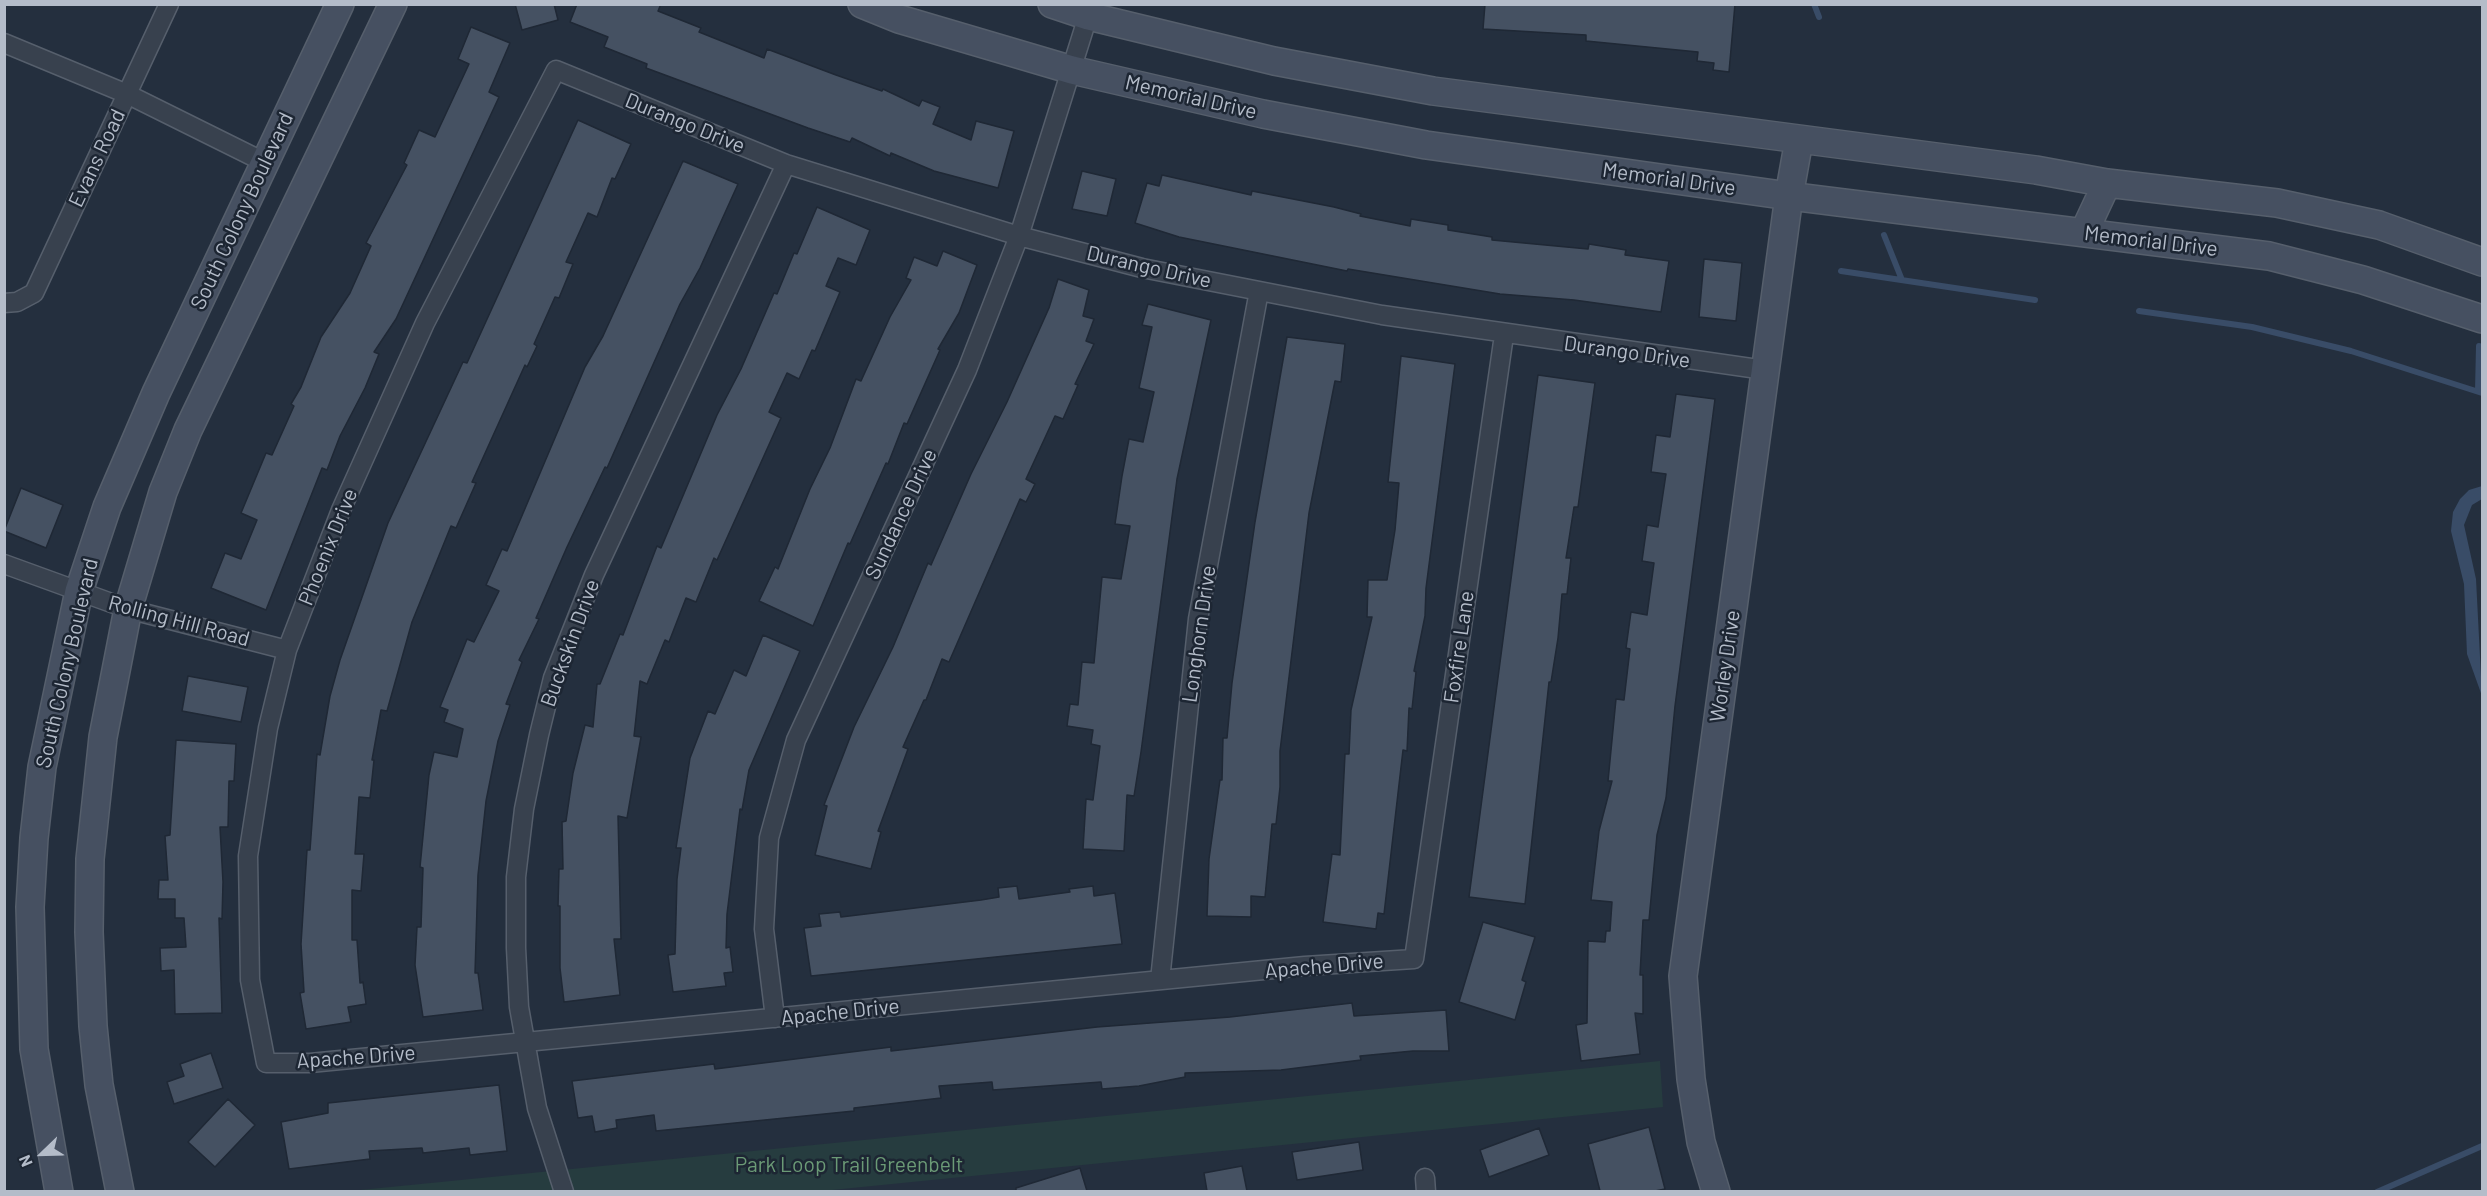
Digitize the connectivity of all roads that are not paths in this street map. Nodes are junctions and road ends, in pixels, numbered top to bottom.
1 (169, 4) edge
2 (340, 4) edge
3 (393, 4) edge
4 (862, 4) edge
5 (1052, 4) edge
6 (1088, 16) junction
7 (4, 43) edge
8 (556, 70) joint
9 (1072, 70) junction
10 (127, 94) junction
11 (1799, 140) junction
12 (264, 162) junction
13 (786, 164) junction
14 (2107, 183) junction
15 (1789, 196) junction
16 (2084, 232) junction
17 (1019, 236) junction
18 (2113, 236) junction
19 (2482, 261) edge
20 (1259, 291) junction
21 (10, 303) edge
22 (2482, 319) edge
23 (1504, 334) junction
24 (1766, 370) junction
25 (4, 564) edge
26 (79, 591) junction
27 (128, 609) junction
28 (287, 650) junction
29 (1414, 959) joint
30 (1160, 980) junction
31 (776, 1018) junction
32 (526, 1042) junction
33 (266, 1063) joint
34 (59, 1191) edge
35 (120, 1191) edge
36 (564, 1191) edge
37 (1716, 1191) edge

1 - 10 street, Evans Road
2 - 12 street, South Colony Boulevard
3 - 27 street, South Colony Boulevard
4 - 9 street, Memorial Drive
5 - 6 street
6 - 9 street, Sundance Drive
6 - 11 street
7 - 10 street
8 - 13 street, Durango Drive
8 - 28 street, Phoenix Drive
9 - 15 street, Memorial Drive
9 - 17 street, Sundance Drive
10 - 12 street
10 - 21 street, Evans Road
11 - 14 street
11 - 15 street, Worley Drive
12 - 26 street, South Colony Boulevard
13 - 17 street, Durango Drive
13 - 32 street, Buckskin Drive
14 - 16 street
14 - 18 street
14 - 19 street
15 - 16 street, Memorial Drive
15 - 24 street, Worley Drive
16 - 18 street, Memorial Drive
17 - 20 street, Durango Drive
17 - 31 street, Sundance Drive
18 - 22 street, Memorial Drive
20 - 23 street, Durango Drive
20 - 30 street, Longhorn Drive
23 - 24 street, Durango Drive
23 - 29 street, Foxfire Lane
24 - 37 street, Worley Drive
25 - 26 street, Rolling Hill Road
26 - 27 street, Rolling Hill Road
26 - 34 street, South Colony Boulevard
27 - 28 street, Rolling Hill Road
27 - 35 street, South Colony Boulevard
28 - 33 street, Phoenix Drive
29 - 30 street, Apache Drive
30 - 31 street, Apache Drive
31 - 32 street, Apache Drive
32 - 33 street, Apache Drive
32 - 36 street, Buckskin Drive

